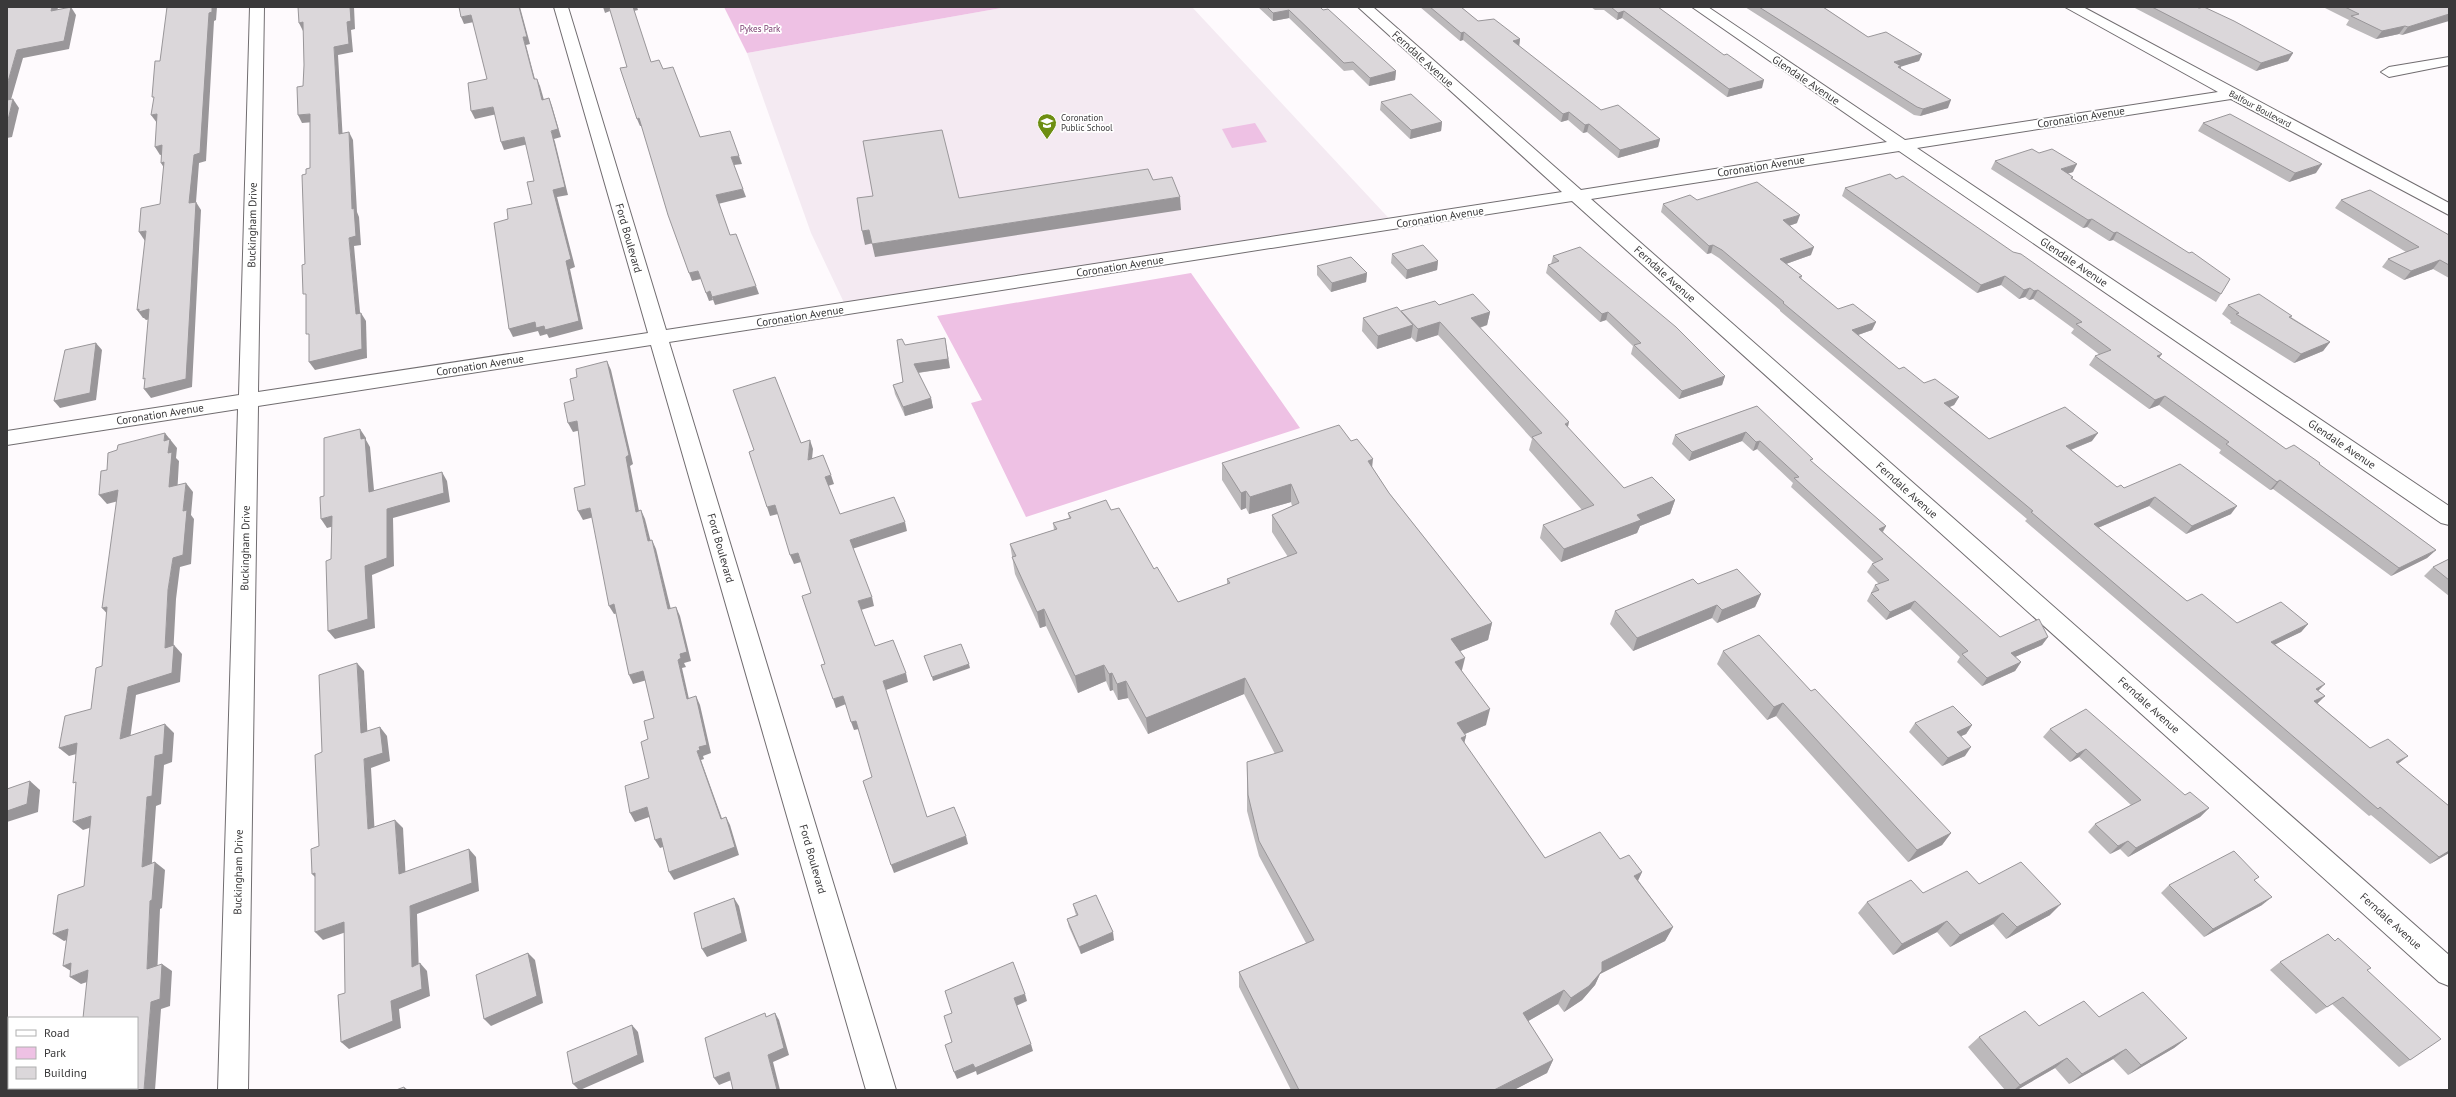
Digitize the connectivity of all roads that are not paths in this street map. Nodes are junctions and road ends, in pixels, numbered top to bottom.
1 (257, 7) edge
2 (561, 7) edge
3 (1365, 7) edge
4 (1699, 7) edge
5 (2072, 7) edge
6 (2449, 61) edge
7 (2389, 72) dead end
8 (2234, 94) junction
9 (1901, 145) junction
10 (1576, 195) junction
11 (2449, 210) edge
12 (659, 337) junction
13 (248, 401) junction
14 (7, 438) edge
15 (2449, 517) edge
16 (2449, 973) edge
17 (233, 1090) edge
18 (881, 1090) edge

1 - 13 street, Buckingham Drive
2 - 12 street, Ford Boulevard
3 - 10 street, Ferndale Avenue
4 - 9 street, Glendale Avenue
5 - 8 street, Balfour Boulevard
6 - 7 street
8 - 9 street, Coronation Avenue
8 - 11 street, Balfour Boulevard
9 - 10 street, Coronation Avenue
9 - 15 street, Glendale Avenue
10 - 12 street, Coronation Avenue
10 - 16 street, Ferndale Avenue
12 - 13 street, Coronation Avenue
12 - 18 street, Ford Boulevard
13 - 14 street, Coronation Avenue
13 - 17 street, Buckingham Drive

